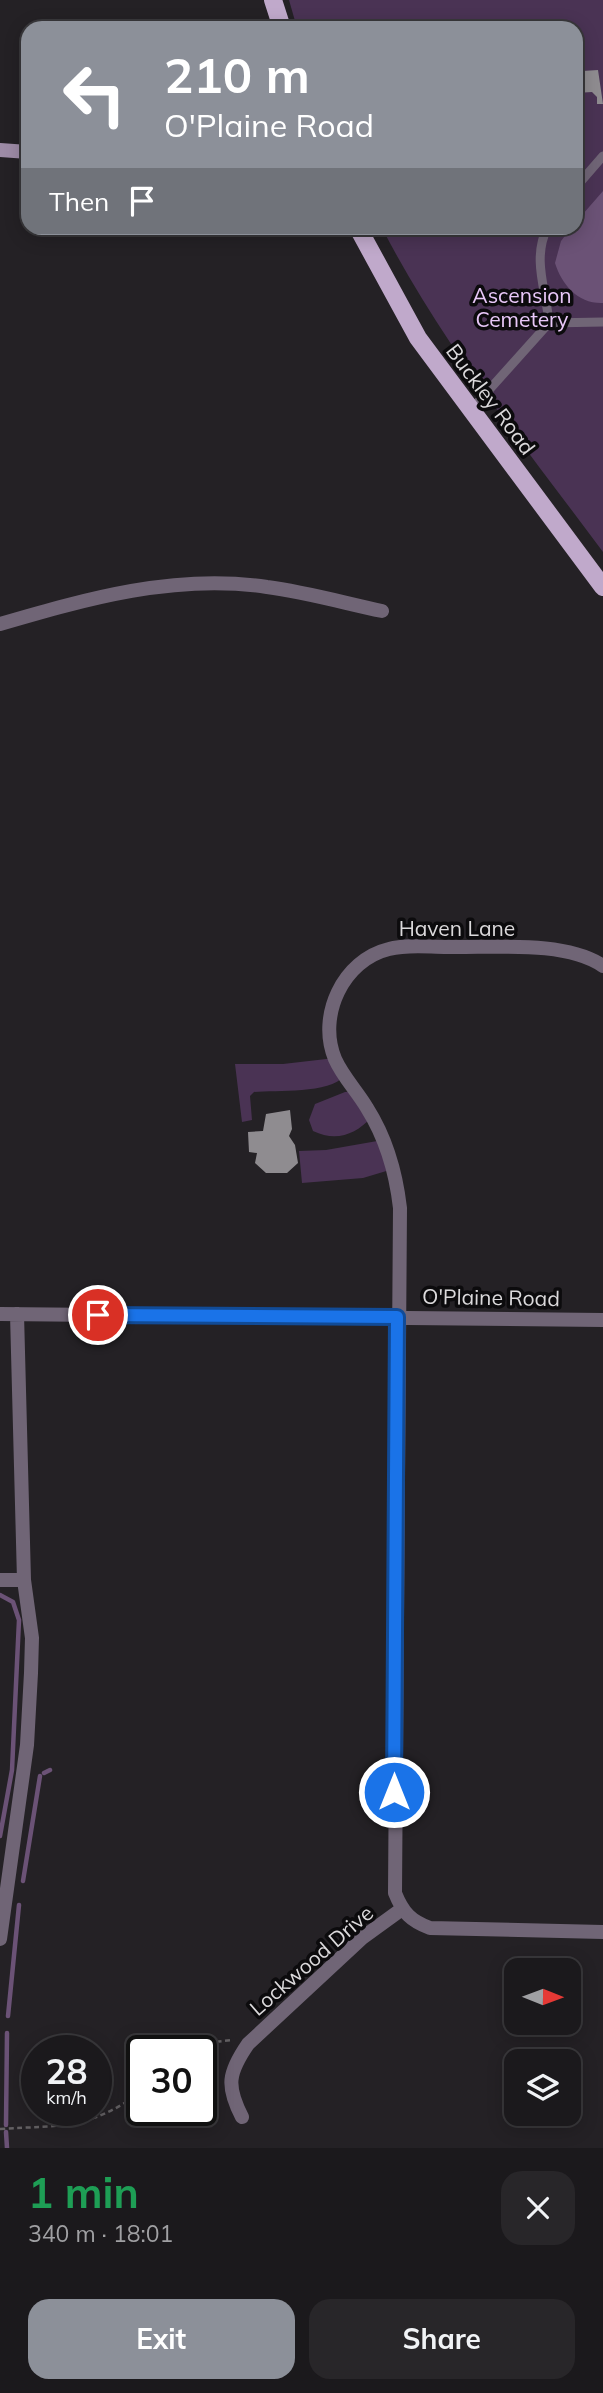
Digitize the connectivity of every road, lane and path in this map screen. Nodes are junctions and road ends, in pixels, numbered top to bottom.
1 (273, 0) edge
2 (280, 21) edge
3 (0, 150) edge
4 (21, 152) edge
5 (603, 156) edge
6 (583, 179) edge
7 (362, 235) edge
8 (544, 235) edge
9 (603, 322) edge
10 (549, 323) junction
11 (471, 410) junction
12 (603, 587) edge
13 (382, 611) dead end
14 (0, 624) edge
15 (603, 966) edge
16 (0, 1314) edge
17 (17, 1314) junction
18 (397, 1317) junction
19 (603, 1320) edge
20 (0, 1580) edge
21 (23, 1580) junction
22 (402, 1909) junction
23 (603, 1932) edge
24 (0, 1939) edge
25 (217, 2042) edge
26 (247, 2044) junction
27 (126, 2102) edge
28 (242, 2117) dead end
29 (0, 2129) edge

1 - 2 main road
3 - 4 main road
5 - 6 lane
7 - 11 main road, Buckley Road
8 - 10 lane
9 - 10 lane
10 - 11 lane
11 - 12 main road, Buckley Road
13 - 14 street
15 - 18 street, Haven Lane
16 - 17 street, O'Plaine Road
17 - 18 street, O'Plaine Road
17 - 21 street
18 - 19 street, O'Plaine Road
18 - 22 street, Haven Lane
20 - 21 street
21 - 24 street
22 - 23 street, Lockwood Drive
22 - 26 street, Lockwood Drive
25 - 26 path
26 - 28 street, Lockwood Drive
27 - 29 path

